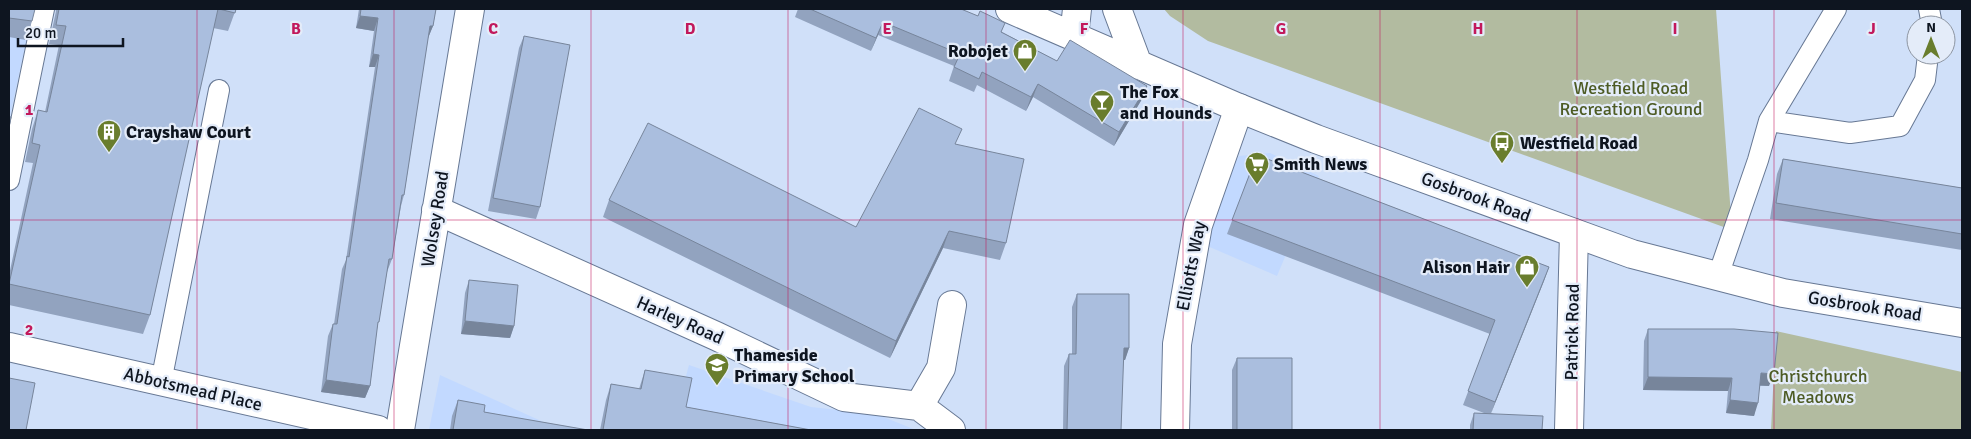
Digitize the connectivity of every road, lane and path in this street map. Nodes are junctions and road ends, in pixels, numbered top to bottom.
1 (44, 9) edge
2 (470, 9) edge
3 (1010, 9) edge
4 (1077, 9) edge
5 (1117, 9) edge
6 (1836, 9) edge
7 (1074, 37) junction
8 (1138, 65) junction
9 (1927, 65) edge
10 (220, 90) dead end
11 (1239, 108) junction
12 (1769, 121) junction
13 (9, 180) edge
14 (436, 210) junction
15 (1574, 233) junction
16 (1718, 276) junction
17 (952, 305) dead end
18 (1962, 322) edge
19 (9, 347) edge
20 (161, 382) junction
21 (919, 406) junction
22 (378, 430) edge
23 (400, 430) edge
24 (951, 430) edge
25 (1176, 430) edge
26 (1570, 430) edge

1 - 13 lane
2 - 14 street, Wolsey Road
3 - 7 street, Gosbrook Road
4 - 7 street
5 - 8 street
6 - 12 lane
7 - 8 street, Gosbrook Road
8 - 11 street, Gosbrook Road
9 - 12 lane
10 - 20 lane
11 - 15 street, Gosbrook Road
11 - 25 street, Elliotts Way
12 - 16 lane
14 - 21 street, Harley Road
14 - 23 street, Wolsey Road
15 - 16 street, Gosbrook Road
15 - 26 street, Patrick Road
16 - 18 street, Gosbrook Road
17 - 21 street
19 - 20 street, Abbotsmead Place
20 - 22 street, Abbotsmead Place
21 - 24 street

